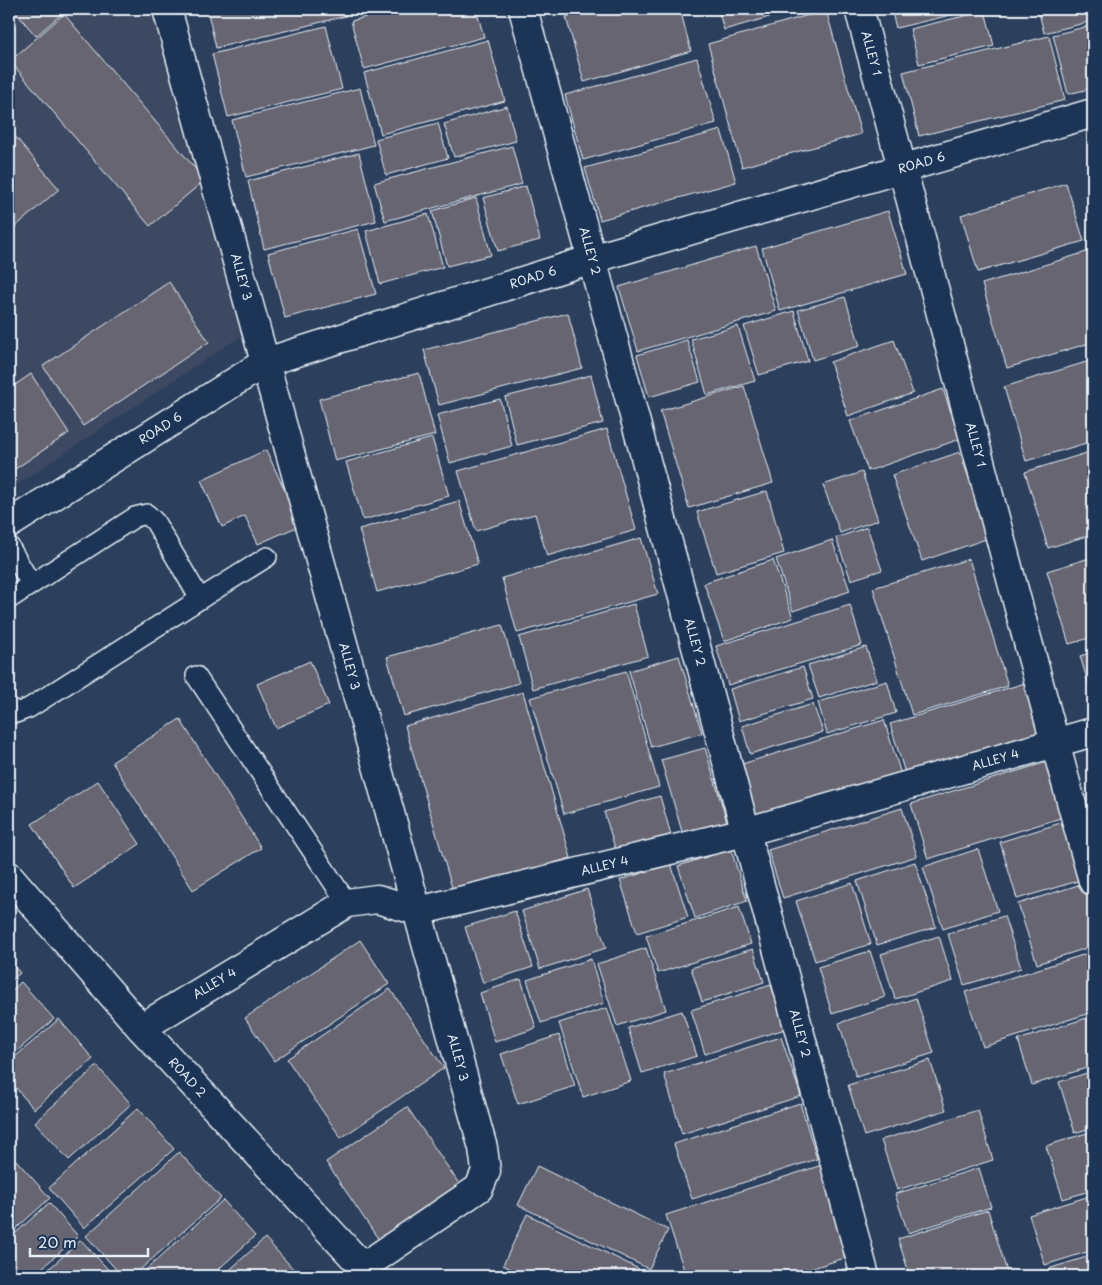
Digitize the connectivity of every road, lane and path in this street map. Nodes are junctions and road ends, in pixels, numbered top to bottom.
1 (167, 9) edge
2 (523, 9) edge
3 (859, 9) edge
4 (1093, 113) edge
5 (903, 168) junction
6 (592, 259) junction
7 (266, 362) junction
8 (9, 524) edge
9 (9, 546) edge
10 (267, 557) dead end
11 (31, 584) junction
12 (9, 599) edge
13 (200, 599) junction
14 (196, 676) dead end
15 (9, 707) edge
16 (1093, 732) edge
17 (1054, 742) junction
18 (745, 832) junction
19 (9, 876) edge
20 (1093, 881) edge
21 (348, 903) junction
22 (418, 911) junction
23 (141, 1028) junction
24 (365, 1272) edge
25 (865, 1276) edge

1 - 7 street, ALLEY 3
2 - 6 street, ALLEY 2
3 - 5 street, ALLEY 1
4 - 5 street, ROAD 6
5 - 6 street, ROAD 6
5 - 17 street, ALLEY 1
6 - 7 street, ROAD 6
6 - 18 street, ALLEY 2
7 - 8 street, ROAD 6
7 - 22 street, ALLEY 3
9 - 11 lane
10 - 13 lane
11 - 12 lane
11 - 13 lane
13 - 15 lane
14 - 21 lane
16 - 17 street, ALLEY 4
17 - 18 street, ALLEY 4
17 - 20 street, ALLEY 1
18 - 22 street, ALLEY 4
18 - 25 street, ALLEY 2
19 - 23 street, ROAD 2
21 - 22 street, ALLEY 4
21 - 23 street, ALLEY 4
22 - 24 street, ALLEY 3
23 - 24 street, ROAD 2

